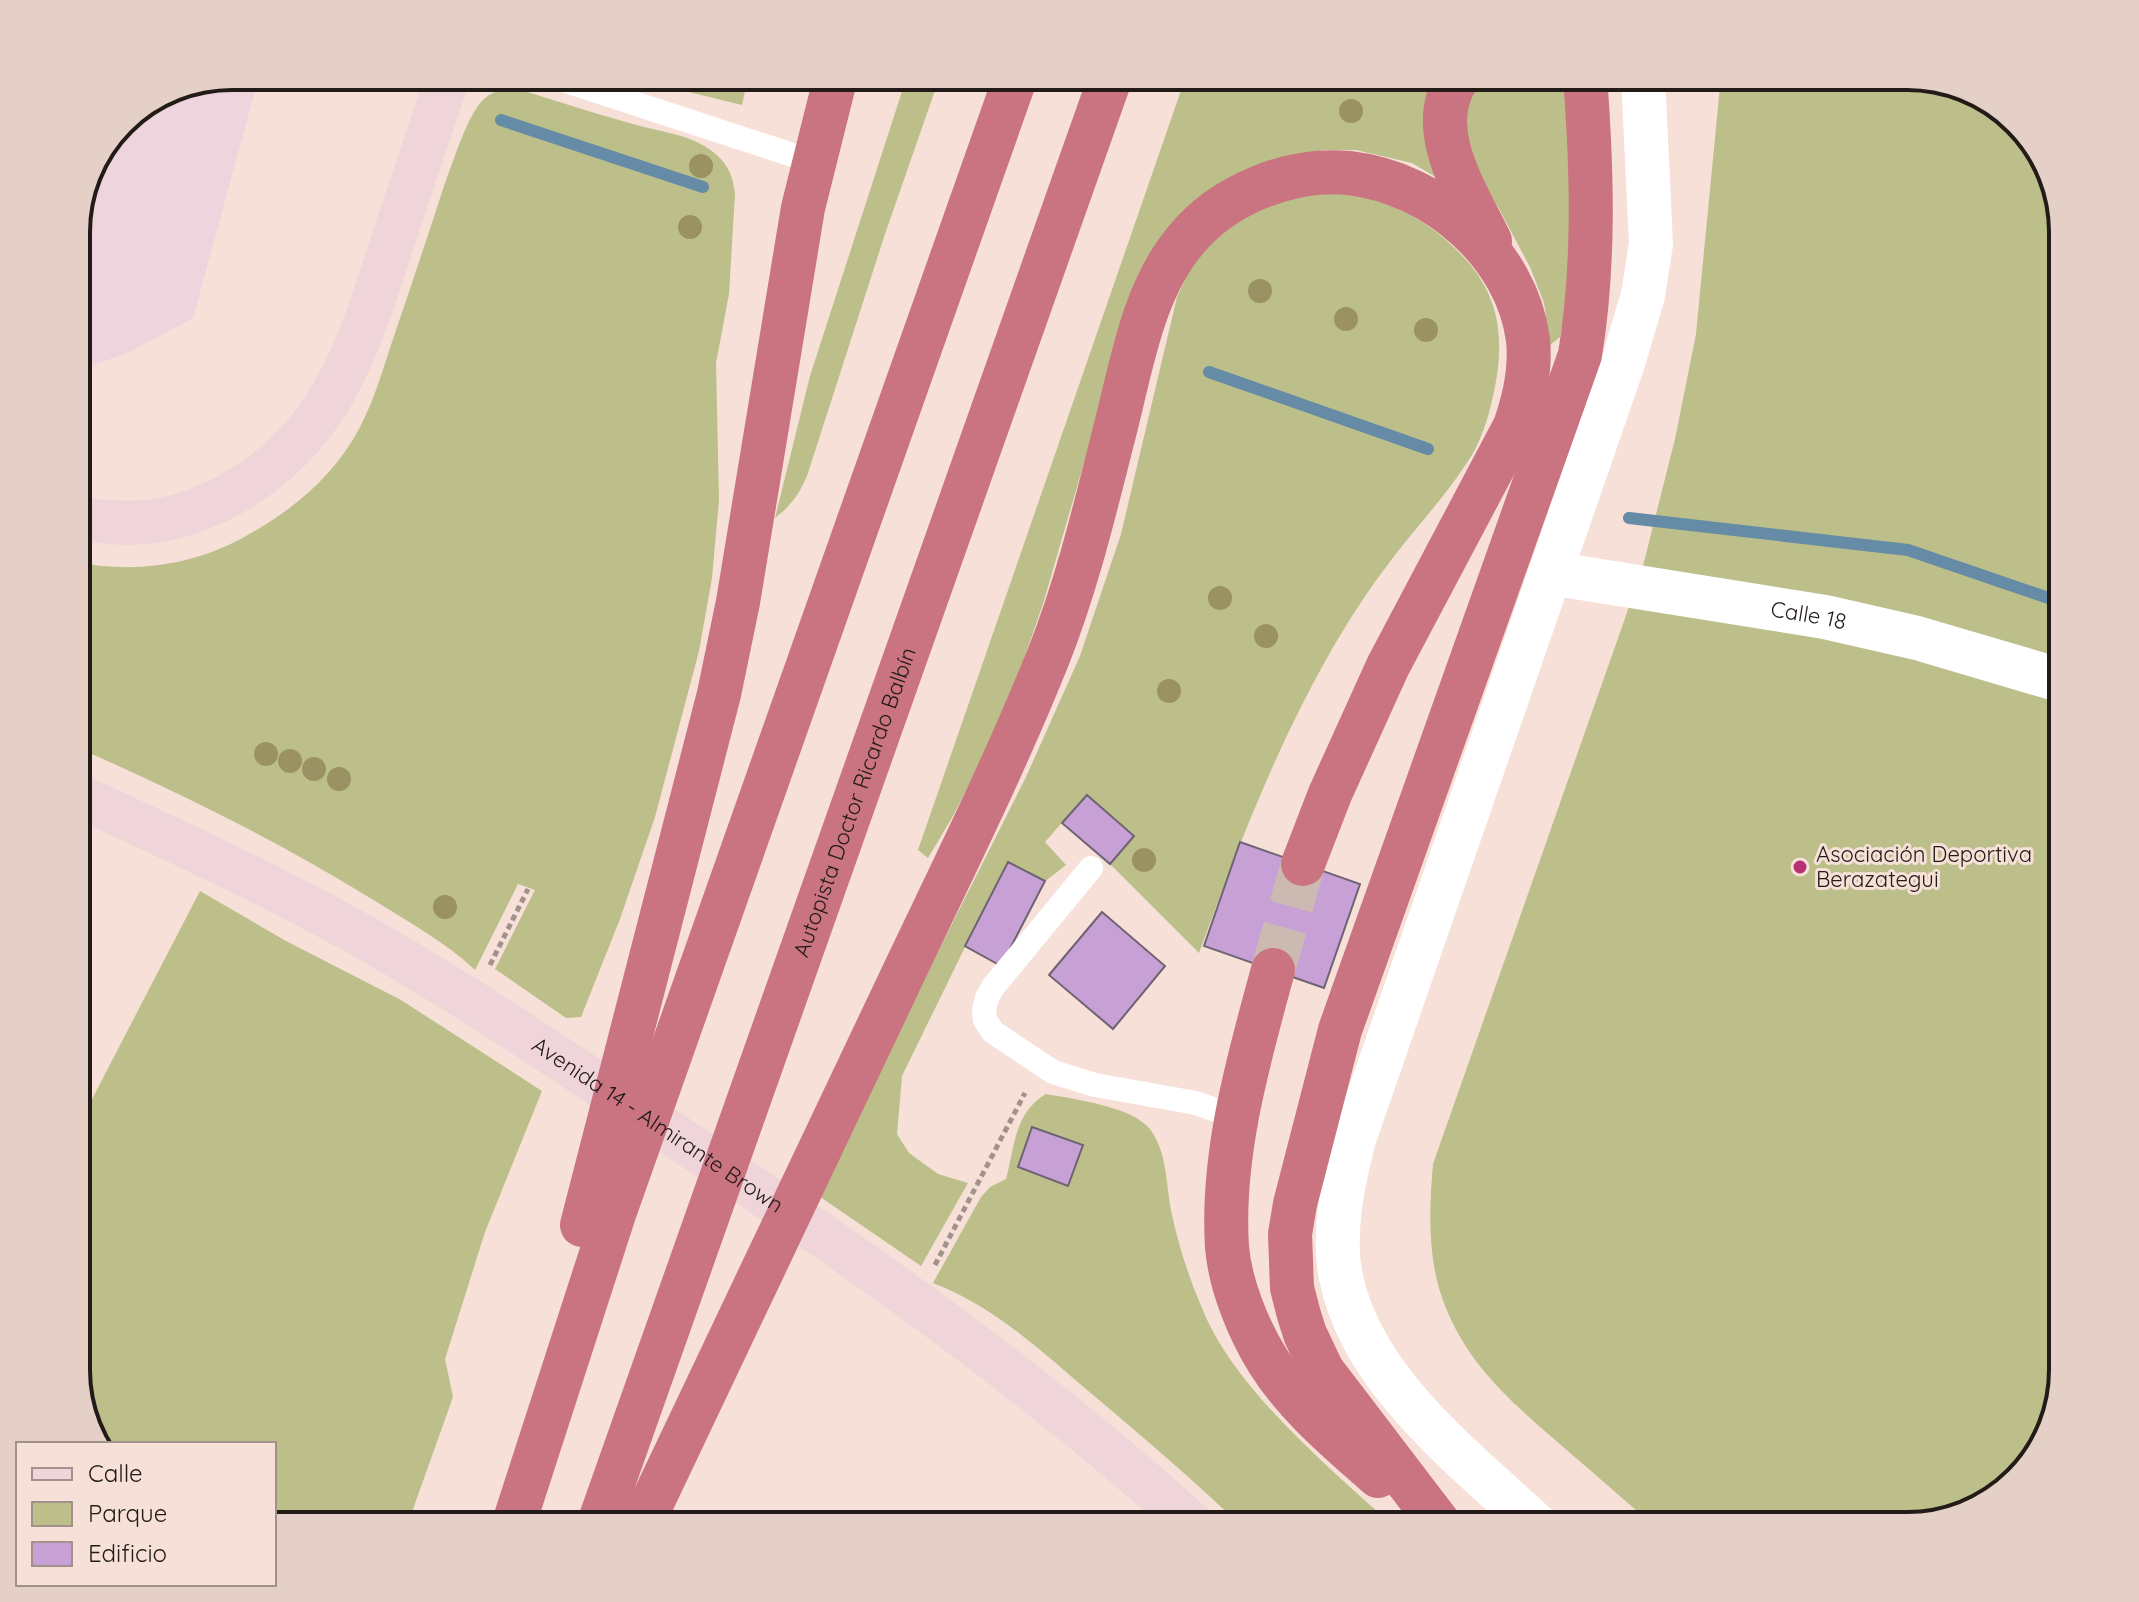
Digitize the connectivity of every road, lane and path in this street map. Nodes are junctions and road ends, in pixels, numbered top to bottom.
1 (443, 90) edge
2 (594, 90) edge
3 (832, 90) edge
4 (1011, 90) edge
5 (1106, 90) edge
6 (1451, 90) edge
7 (1586, 90) edge
8 (1644, 90) edge
9 (814, 162) junction
10 (1511, 282) junction
11 (90, 520) edge
12 (1550, 573) junction
13 (2049, 677) edge
14 (90, 801) edge
15 (1303, 864) tunnel mouth
16 (1091, 868) dead end
17 (528, 889) dead end
18 (488, 969) dead end
19 (1273, 970) tunnel mouth
20 (1040, 1065) junction
21 (1238, 1118) junction
22 (929, 1276) dead end
23 (509, 1512) edge
24 (518, 1512) edge
25 (603, 1512) edge
26 (648, 1512) edge
27 (1178, 1512) edge
28 (1424, 1512) edge
29 (1429, 1512) edge
30 (1522, 1512) edge

1 - 11 main road
2 - 9 lane
3 - 9 highway
4 - 24 highway
5 - 25 highway, Autopista Doctor Ricardo Balbín
6 - 10 highway
7 - 29 highway
8 - 12 street
9 - 23 highway
10 - 15 highway
10 - 26 highway
12 - 13 street, Calle 18
12 - 30 street
14 - 27 main road, Avenida 14 - Almirante Brown
16 - 20 lane
17 - 18 path
19 - 21 highway
20 - 21 lane
20 - 22 path
21 - 28 highway

